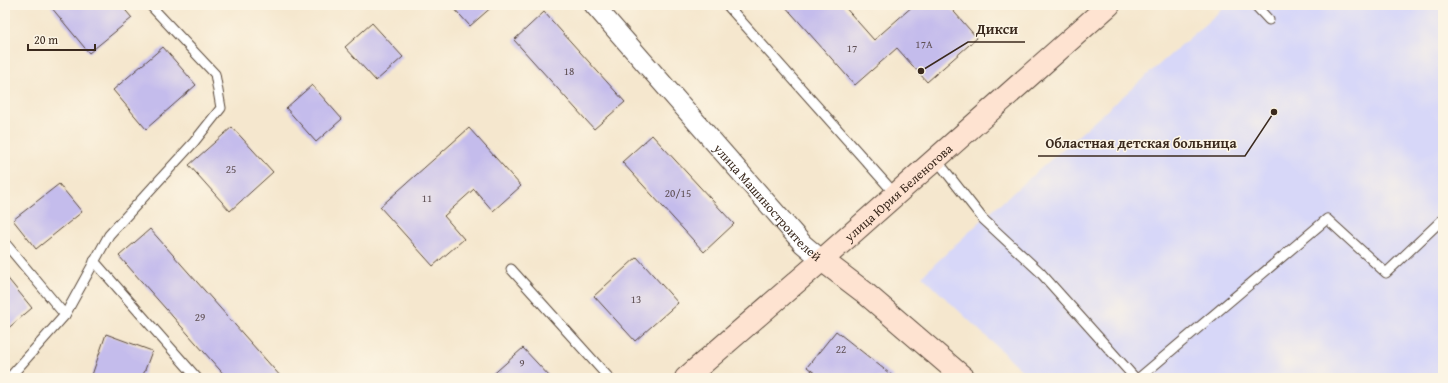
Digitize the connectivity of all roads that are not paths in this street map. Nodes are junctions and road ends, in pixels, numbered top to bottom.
1 (150, 5) edge
2 (594, 5) edge
3 (728, 5) edge
4 (1109, 5) edge
5 (1254, 5) edge
6 (1269, 20) dead end
7 (936, 159) junction
8 (896, 195) junction
9 (1443, 219) edge
10 (5, 243) edge
11 (822, 260) junction
12 (94, 261) junction
13 (511, 269) dead end
14 (65, 315) junction
15 (9, 378) edge
16 (197, 378) edge
17 (608, 378) edge
18 (686, 378) edge
19 (964, 378) edge
20 (1135, 378) edge
21 (1139, 378) edge

1 - 12 lane
2 - 11 street, улица Машиностроителей
3 - 8 lane
4 - 7 main road, улица Юрия Беленогова
5 - 6 lane
7 - 8 main road, улица Юрия Беленогова
7 - 20 lane
8 - 11 main road, улица Юрия Беленогова
9 - 21 lane
10 - 14 lane
11 - 18 main road, улица Юрия Беленогова
11 - 19 main road, улица Машиностроителей
12 - 14 lane
12 - 16 lane
13 - 17 lane
14 - 15 lane

